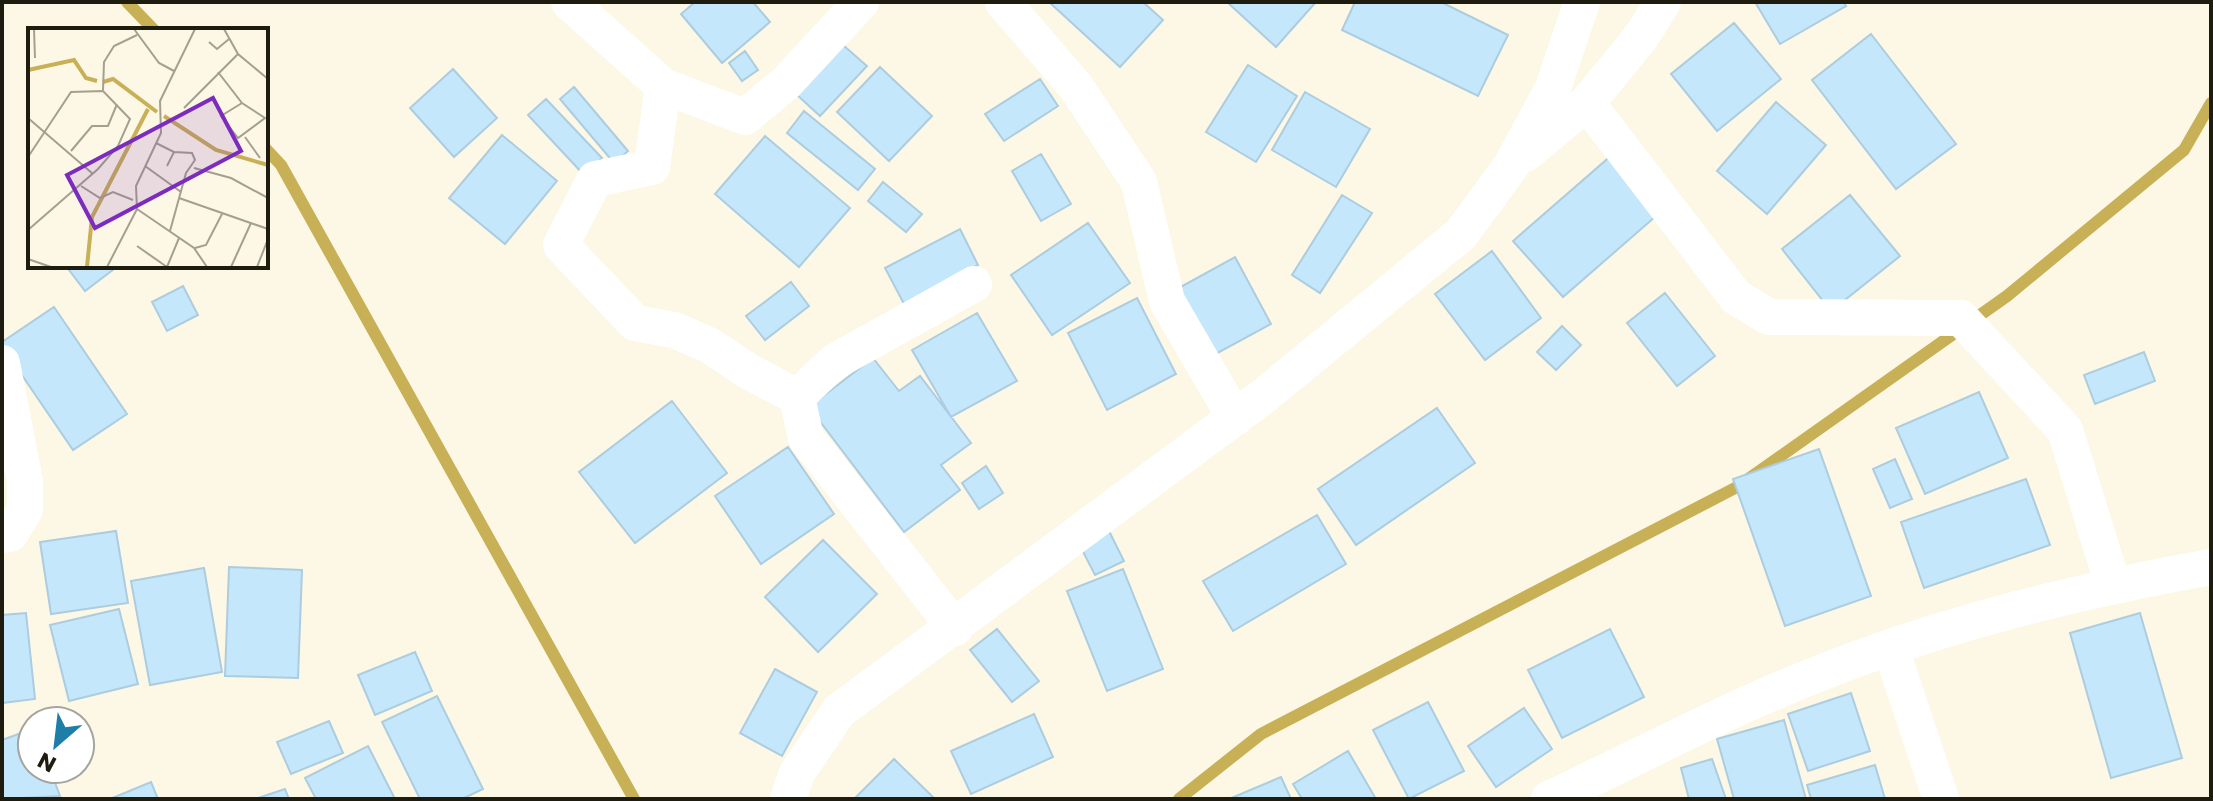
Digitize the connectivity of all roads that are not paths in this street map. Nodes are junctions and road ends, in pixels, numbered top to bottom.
1 (569, 2) edge
2 (861, 2) edge
3 (1003, 2) edge
4 (1582, 2) edge
5 (1663, 2) edge
6 (663, 86) junction
7 (1587, 103) junction
8 (1511, 166) junction
9 (974, 284) dead end
10 (2, 363) edge
11 (797, 397) junction
12 (1235, 418) junction
13 (2, 535) edge
14 (2211, 567) edge
15 (2113, 585) junction
16 (955, 628) junction
17 (1891, 649) junction
18 (788, 799) edge
19 (1549, 799) edge
20 (1941, 799) edge

1 - 6 street
2 - 6 street
3 - 12 street
4 - 8 street
5 - 7 street
6 - 11 street
7 - 8 street
7 - 15 street
8 - 12 street
9 - 11 street
10 - 13 street
11 - 16 street
12 - 16 street
14 - 15 street
15 - 17 street
16 - 18 street
17 - 19 street
17 - 20 street

